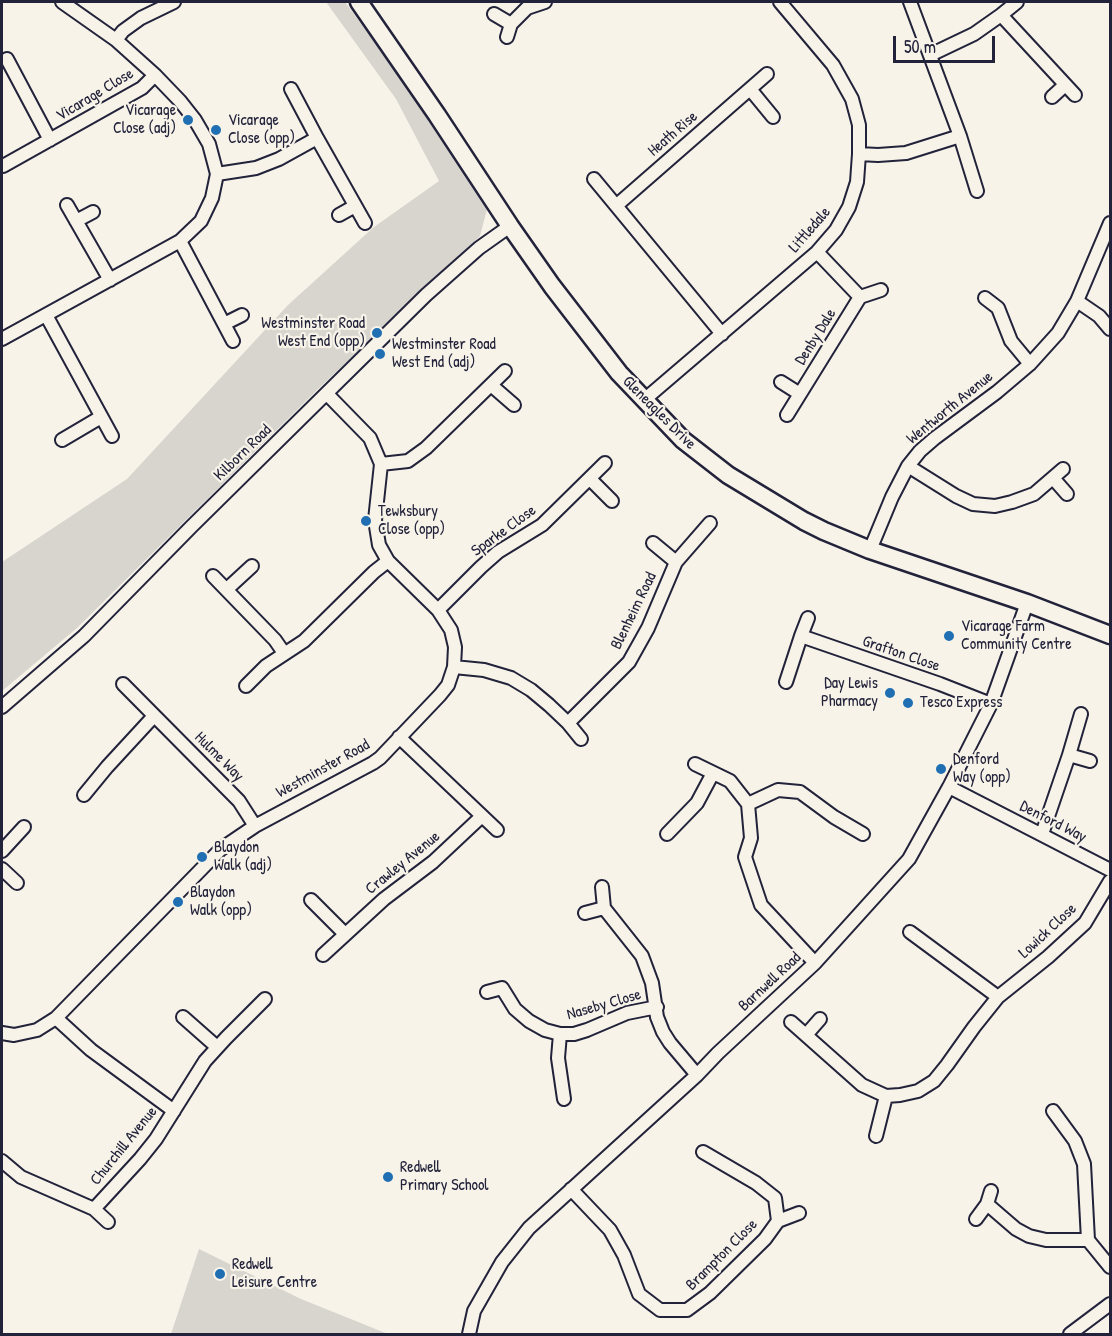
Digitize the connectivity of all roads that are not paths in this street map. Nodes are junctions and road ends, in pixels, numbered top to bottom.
1 (62, 2) edge
2 (174, 2) edge
3 (358, 2) edge
4 (545, 2) edge
5 (780, 2) edge
6 (910, 2) edge
7 (1017, 2) edge
8 (494, 14) dead end
9 (1001, 15) junction
10 (511, 24) junction
11 (507, 37) dead end
12 (116, 40) junction
13 (930, 55) junction
14 (7, 59) dead end
15 (767, 74) dead end
16 (155, 75) junction
17 (1065, 85) junction
18 (750, 88) junction
19 (291, 89) dead end
20 (1075, 95) dead end
21 (1052, 97) dead end
22 (773, 117) dead end
23 (960, 136) junction
24 (317, 138) junction
25 (50, 140) junction
26 (859, 154) junction
27 (3, 166) edge
28 (217, 174) junction
29 (594, 179) dead end
30 (977, 191) dead end
31 (67, 205) dead end
32 (616, 205) junction
33 (356, 206) junction
34 (93, 212) dead end
35 (339, 215) dead end
36 (76, 221) junction
37 (365, 223) dead end
38 (1110, 223) edge
39 (510, 226) junction
40 (180, 241) junction
41 (817, 252) junction
42 (110, 280) junction
43 (881, 290) dead end
44 (860, 297) junction
45 (985, 298) dead end
46 (1077, 301) junction
47 (46, 315) junction
48 (242, 315) dead end
49 (224, 324) junction
50 (1110, 329) edge
51 (722, 334) junction
52 (2, 339) edge
53 (233, 340) dead end
54 (1030, 364) junction
55 (505, 371) dead end
56 (781, 382) dead end
57 (491, 385) junction
58 (327, 394) junction
59 (800, 394) junction
60 (644, 400) junction
61 (514, 405) dead end
62 (787, 415) dead end
63 (101, 417) junction
64 (112, 436) dead end
65 (62, 440) dead end
66 (605, 463) dead end
67 (381, 464) junction
68 (908, 466) junction
69 (1063, 469) dead end
70 (1053, 478) junction
71 (590, 479) junction
72 (1067, 494) dead end
73 (612, 501) dead end
74 (710, 523) dead end
75 (653, 543) dead end
76 (870, 550) junction
77 (388, 561) junction
78 (676, 562) junction
79 (252, 566) dead end
80 (213, 576) dead end
81 (227, 589) junction
82 (1027, 603) junction
83 (438, 610) junction
84 (808, 618) dead end
85 (1110, 635) edge
86 (801, 636) junction
87 (284, 653) junction
88 (454, 667) junction
89 (786, 682) dead end
90 (123, 684) dead end
91 (246, 686) dead end
92 (991, 704) junction
93 (2, 707) edge
94 (1081, 714) dead end
95 (154, 716) junction
96 (568, 723) junction
97 (399, 737) junction
98 (581, 739) dead end
99 (1069, 755) junction
100 (1090, 761) dead end
101 (695, 764) dead end
102 (713, 773) junction
103 (949, 787) junction
104 (84, 795) dead end
105 (748, 804) junction
106 (482, 816) junction
107 (255, 826) junction
108 (24, 827) dead end
109 (497, 830) dead end
110 (667, 834) dead end
111 (863, 834) dead end
112 (1042, 834) junction
113 (2, 851) edge
114 (2, 869) edge
115 (1110, 870) edge
116 (1110, 881) edge
117 (17, 883) dead end
118 (602, 887) dead end
119 (311, 900) dead end
120 (604, 908) junction
121 (585, 914) dead end
122 (910, 932) dead end
123 (345, 934) junction
124 (323, 955) dead end
125 (815, 963) junction
126 (487, 992) dead end
127 (998, 996) junction
128 (265, 999) dead end
129 (657, 1007) junction
130 (183, 1017) dead end
131 (56, 1018) junction
132 (820, 1019) dead end
133 (791, 1022) dead end
134 (2, 1033) edge
135 (560, 1034) junction
136 (806, 1035) junction
137 (218, 1047) junction
138 (697, 1075) junction
139 (886, 1096) junction
140 (564, 1099) dead end
141 (174, 1111) junction
142 (1053, 1112) dead end
143 (876, 1137) dead end
144 (703, 1152) dead end
145 (3, 1165) edge
146 (571, 1189) junction
147 (991, 1191) dead end
148 (987, 1204) junction
149 (94, 1209) junction
150 (799, 1213) dead end
151 (976, 1219) dead end
152 (778, 1221) junction
153 (108, 1222) dead end
154 (1088, 1240) junction
155 (1110, 1267) edge
156 (1110, 1304) edge
157 (470, 1335) edge
158 (1070, 1335) edge

1 - 12 street
2 - 12 street
3 - 39 street, Gleneagles Drive
4 - 10 street
5 - 26 street, Littledale
6 - 13 street
7 - 9 street
8 - 10 street
9 - 13 street
9 - 17 street
10 - 11 street
12 - 16 street
13 - 23 street
14 - 25 street, Vicarage Close
15 - 18 street, Heath Rise
16 - 25 street, Vicarage Close
16 - 28 street
17 - 20 street
17 - 21 street
18 - 22 street
18 - 32 street, Heath Rise
19 - 24 street
23 - 26 street
23 - 30 street
24 - 28 street
24 - 33 street
25 - 27 street, Vicarage Close
26 - 41 street, Littledale
28 - 40 street
29 - 32 street
31 - 36 street
32 - 51 street
33 - 35 street
33 - 37 street
34 - 36 street
36 - 42 street
38 - 46 street, Wentworth Avenue
39 - 58 street, Kilborn Road
39 - 60 street, Gleneagles Drive
40 - 42 street
40 - 49 street
41 - 44 street
41 - 51 street, Littledale
42 - 47 street
43 - 44 street
44 - 59 street, Denby Dale
45 - 54 street
46 - 50 street
46 - 54 street, Wentworth Avenue
47 - 52 street
47 - 63 street
48 - 49 street
49 - 53 street
51 - 60 street, Littledale
54 - 68 street, Wentworth Avenue
55 - 57 street
56 - 59 street
57 - 61 street
57 - 67 street
58 - 67 street
58 - 93 street, Kilborn Road
59 - 62 street, Denby Dale
60 - 76 street, Gleneagles Drive
63 - 64 street
63 - 65 street
66 - 71 street, Sparke Close
67 - 77 street, Westminster Road
68 - 70 street
68 - 76 street, Wentworth Avenue
69 - 70 street
70 - 72 street
71 - 73 street
71 - 83 street, Sparke Close
74 - 78 street, Blenheim Road
75 - 78 street, Blenheim Road
76 - 82 street, Gleneagles Drive
77 - 83 street, Westminster Road
77 - 87 street
78 - 96 street, Blenheim Road
79 - 81 street
80 - 81 street
81 - 87 street
82 - 85 street, Gleneagles Drive
82 - 92 street, Barnwell Road
83 - 88 street, Westminster Road
84 - 86 street
86 - 89 street
86 - 92 street, Grafton Close
87 - 91 street
88 - 96 street
88 - 97 street, Westminster Road
90 - 95 street, Hulme Way
92 - 103 street, Barnwell Road
94 - 99 street
95 - 104 street
95 - 107 street, Hulme Way
96 - 98 street
97 - 106 street
97 - 107 street, Westminster Road
99 - 100 street
99 - 112 street
101 - 102 street
102 - 105 street
102 - 110 street
103 - 112 street, Denford Way
103 - 125 street, Barnwell Road
105 - 111 street
105 - 125 street
106 - 109 street
106 - 123 street, Crawley Avenue
107 - 131 street, Westminster Road
108 - 113 street
112 - 115 street, Denford Way
114 - 117 street
116 - 127 street, Lowick Close
118 - 120 street
119 - 123 street
120 - 121 street
120 - 129 street, Naseby Close
122 - 127 street
123 - 124 street, Crawley Avenue
125 - 138 street, Barnwell Road
126 - 135 street, Naseby Close
127 - 139 street, Lowick Close
128 - 137 street, Churchill Avenue
129 - 135 street, Naseby Close
129 - 138 street, Naseby Close
130 - 137 street
131 - 134 street, Westminster Road
131 - 141 street, Churchill Avenue
132 - 136 street
133 - 136 street
135 - 140 street, Naseby Close
136 - 139 street
137 - 141 street, Churchill Avenue
138 - 146 street, Barnwell Road
139 - 143 street
141 - 149 street, Churchill Avenue
142 - 154 street
144 - 152 street, Brampton Close
145 - 149 street, Churchill Avenue
146 - 152 street, Brampton Close
146 - 157 street, Barnwell Road
147 - 148 street
148 - 151 street
148 - 154 street
149 - 153 street
150 - 152 street
154 - 155 street
156 - 158 street

